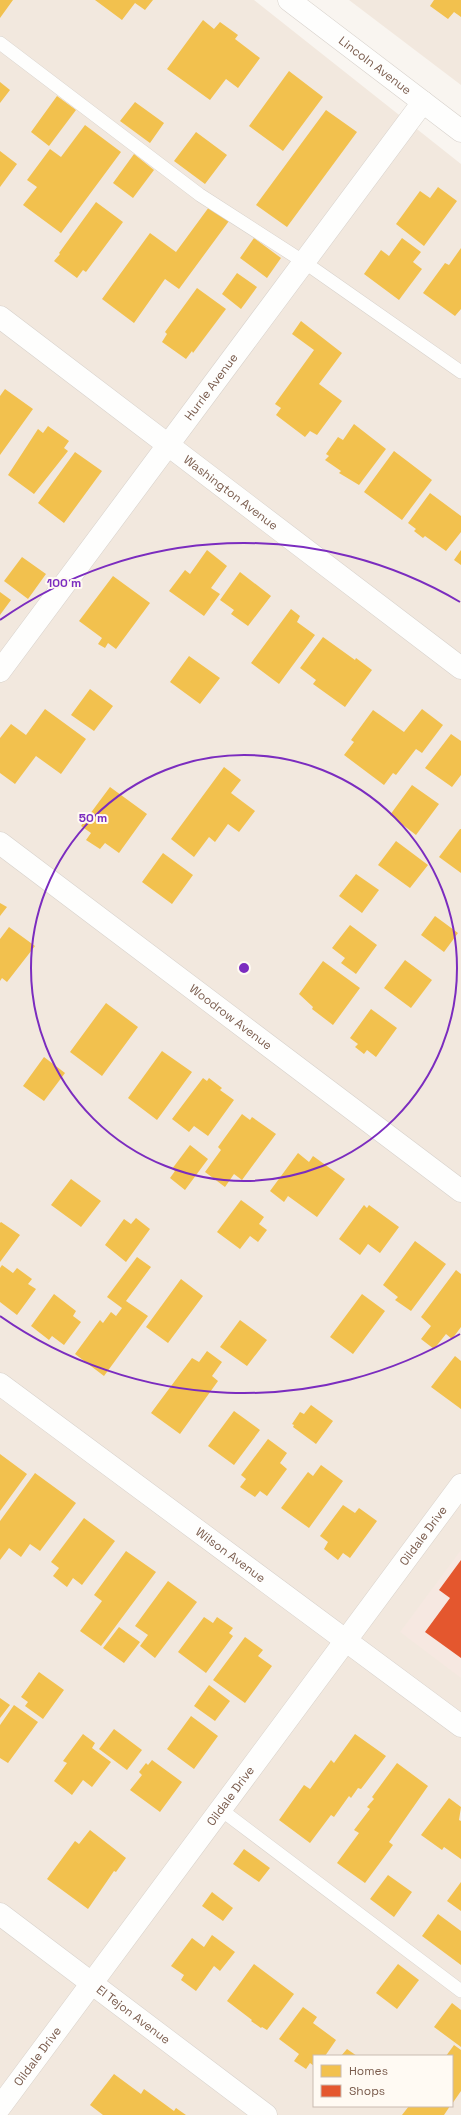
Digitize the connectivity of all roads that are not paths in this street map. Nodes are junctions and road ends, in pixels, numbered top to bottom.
1 (289, 0) edge
2 (0, 43) edge
3 (423, 102) junction
4 (461, 131) edge
5 (304, 262) junction
6 (0, 317) edge
7 (461, 372) edge
8 (168, 445) junction
9 (461, 668) edge
10 (0, 671) edge
11 (0, 843) edge
12 (461, 1191) edge
13 (0, 1384) edge
14 (461, 1485) edge
15 (346, 1640) junction
16 (461, 1726) edge
17 (220, 1809) junction
18 (0, 1914) edge
19 (91, 1983) junction
20 (461, 1991) edge
21 (0, 2107) edge
22 (266, 2115) edge

1 - 3 street, Lincoln Avenue
2 - 5 lane
3 - 4 street, Lincoln Avenue
3 - 5 street, Hurrle Avenue
5 - 7 lane
5 - 8 street, Hurrle Avenue
6 - 8 street, Washington Avenue
8 - 9 street, Washington Avenue
8 - 10 street, Hurrle Avenue
11 - 12 street, Woodrow Avenue
13 - 15 street, Wilson Avenue
14 - 15 street, Oildale Drive
15 - 16 street, Wilson Avenue
15 - 17 street, Oildale Drive
17 - 19 street, Oildale Drive
17 - 20 lane
18 - 19 street, El Tejon Avenue
19 - 21 street, Oildale Drive
19 - 22 street, El Tejon Avenue

